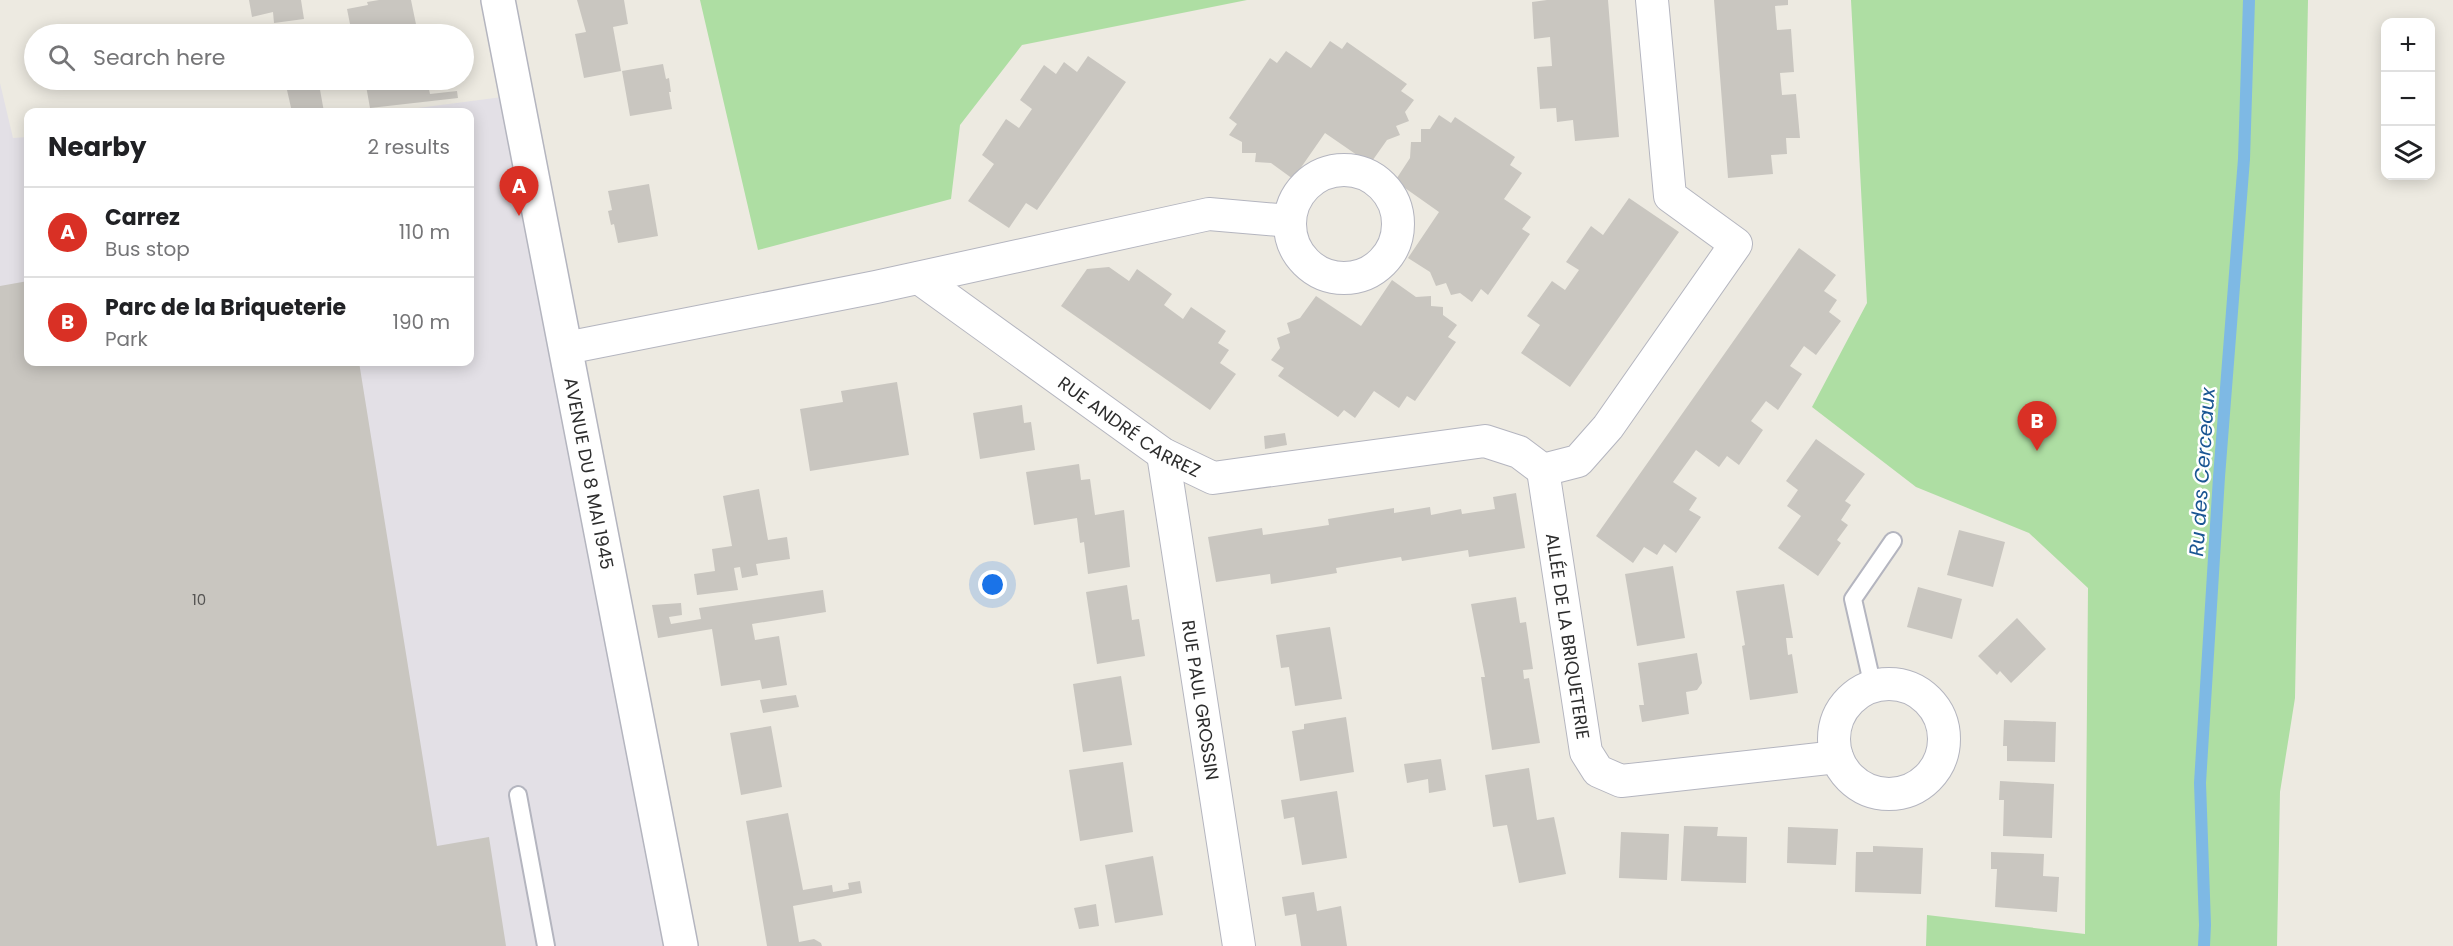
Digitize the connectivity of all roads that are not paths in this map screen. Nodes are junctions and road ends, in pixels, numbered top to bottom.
1 (498, 0) edge
2 (1652, 0) edge
3 (1290, 221) dead end
4 (919, 278) junction
5 (566, 348) junction
6 (1163, 454) junction
7 (1544, 471) junction
8 (1893, 541) dead end
9 (1873, 687) junction
10 (1837, 756) junction
11 (519, 795) dead end
12 (546, 946) edge
13 (681, 946) edge
14 (1239, 946) edge

1 - 5 street, AVENUE DU 8 MAI 1945
2 - 7 street
3 - 4 street
4 - 5 street
4 - 6 street, RUE ANDRÉ CARREZ
5 - 13 street, AVENUE DU 8 MAI 1945
6 - 7 street, RUE ANDRÉ CARREZ
6 - 14 street, RUE PAUL GROSSIN
7 - 10 street, ALLÉE DE LA BRIQUETERIE
8 - 9 lane
9 - 10 street
9 - 10 street
11 - 12 lane

